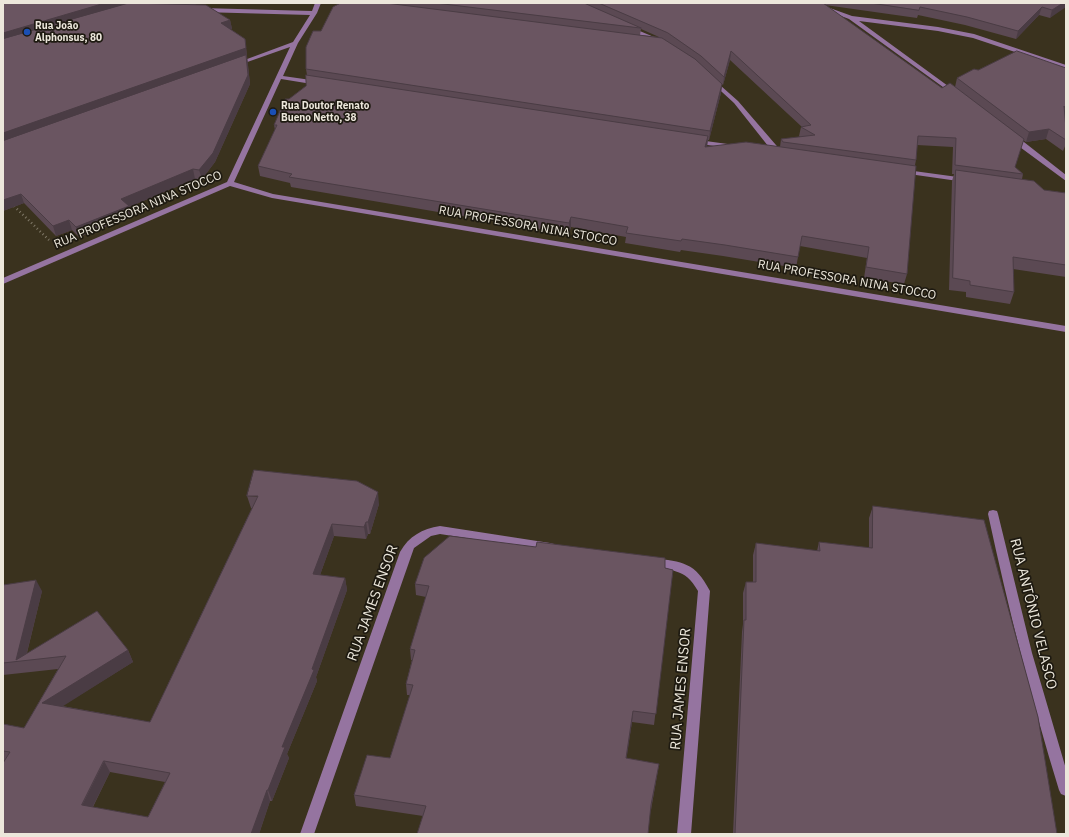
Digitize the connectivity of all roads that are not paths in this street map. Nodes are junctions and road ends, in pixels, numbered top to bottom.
1 (318, 3) edge
2 (810, 3) edge
3 (195, 9) edge
4 (314, 13) junction
5 (851, 18) junction
6 (623, 26) edge
7 (633, 39) edge
8 (295, 43) junction
9 (228, 67) edge
10 (1066, 67) edge
11 (708, 76) edge
12 (279, 77) junction
13 (326, 84) edge
14 (961, 98) edge
15 (1004, 131) edge
16 (685, 140) edge
17 (740, 148) edge
18 (779, 154) edge
19 (895, 170) edge
20 (1066, 179) edge
21 (973, 181) edge
22 (230, 184) junction
23 (3, 281) edge
24 (1066, 329) edge
25 (993, 514) dead end
26 (563, 549) edge
27 (640, 560) edge
28 (1066, 790) edge
29 (307, 834) edge
30 (684, 834) edge

1 - 4 street
2 - 5 street
3 - 4 street
4 - 8 street
5 - 10 street
5 - 14 street
6 - 7 street
8 - 9 street
8 - 12 street
11 - 18 street
12 - 13 street
12 - 22 street
15 - 20 street
16 - 17 street
19 - 21 street
22 - 23 street, RUA PROFESSORA NINA STOCCO
22 - 24 street, RUA PROFESSORA NINA STOCCO
25 - 28 street, RUA ANTÔNIO VELASCO
26 - 29 street, RUA JAMES ENSOR
27 - 30 street, RUA JAMES ENSOR

